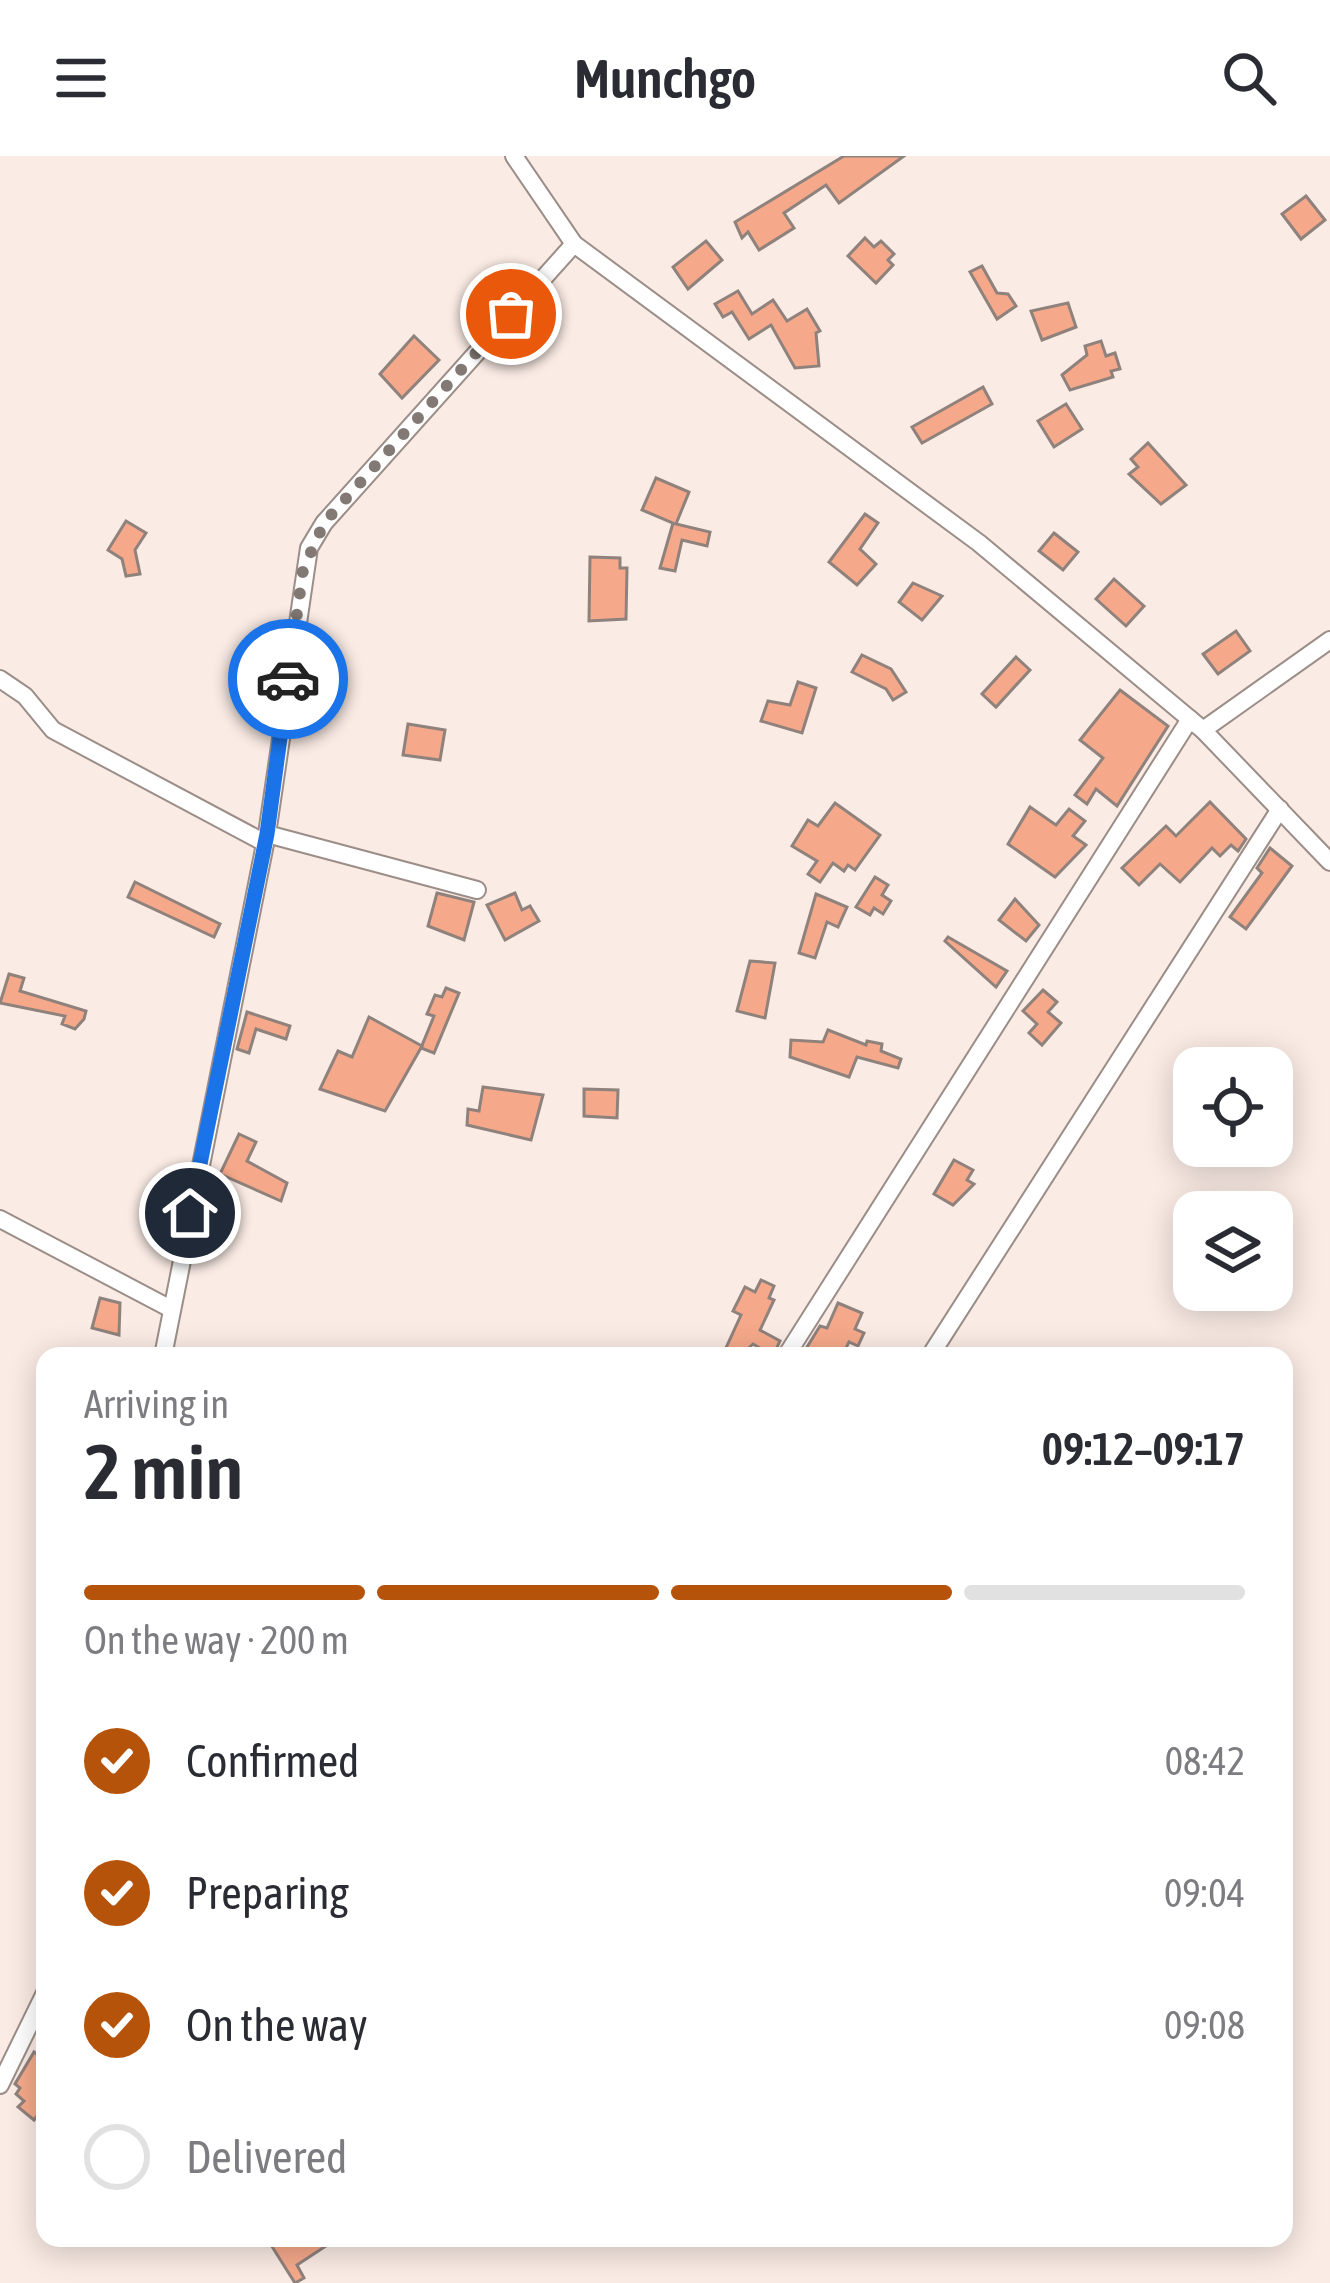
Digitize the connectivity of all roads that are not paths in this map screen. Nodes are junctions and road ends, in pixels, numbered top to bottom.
1 (514, 156) edge
2 (574, 244) junction
3 (1330, 640) edge
4 (0, 679) edge
5 (1196, 724) junction
6 (1280, 809) junction
7 (266, 838) junction
8 (1330, 862) edge
9 (477, 890) dead end
10 (0, 1219) edge
11 (170, 1309) junction
12 (164, 1347) edge
13 (792, 1347) edge
14 (936, 1347) edge
15 (36, 2011) edge
16 (0, 2084) edge

1 - 2 street
2 - 5 street
2 - 7 street
3 - 5 street
4 - 7 street
5 - 6 street
5 - 13 street
6 - 8 street
6 - 14 street
7 - 9 street
7 - 11 street
10 - 11 street
11 - 12 street
15 - 16 street

